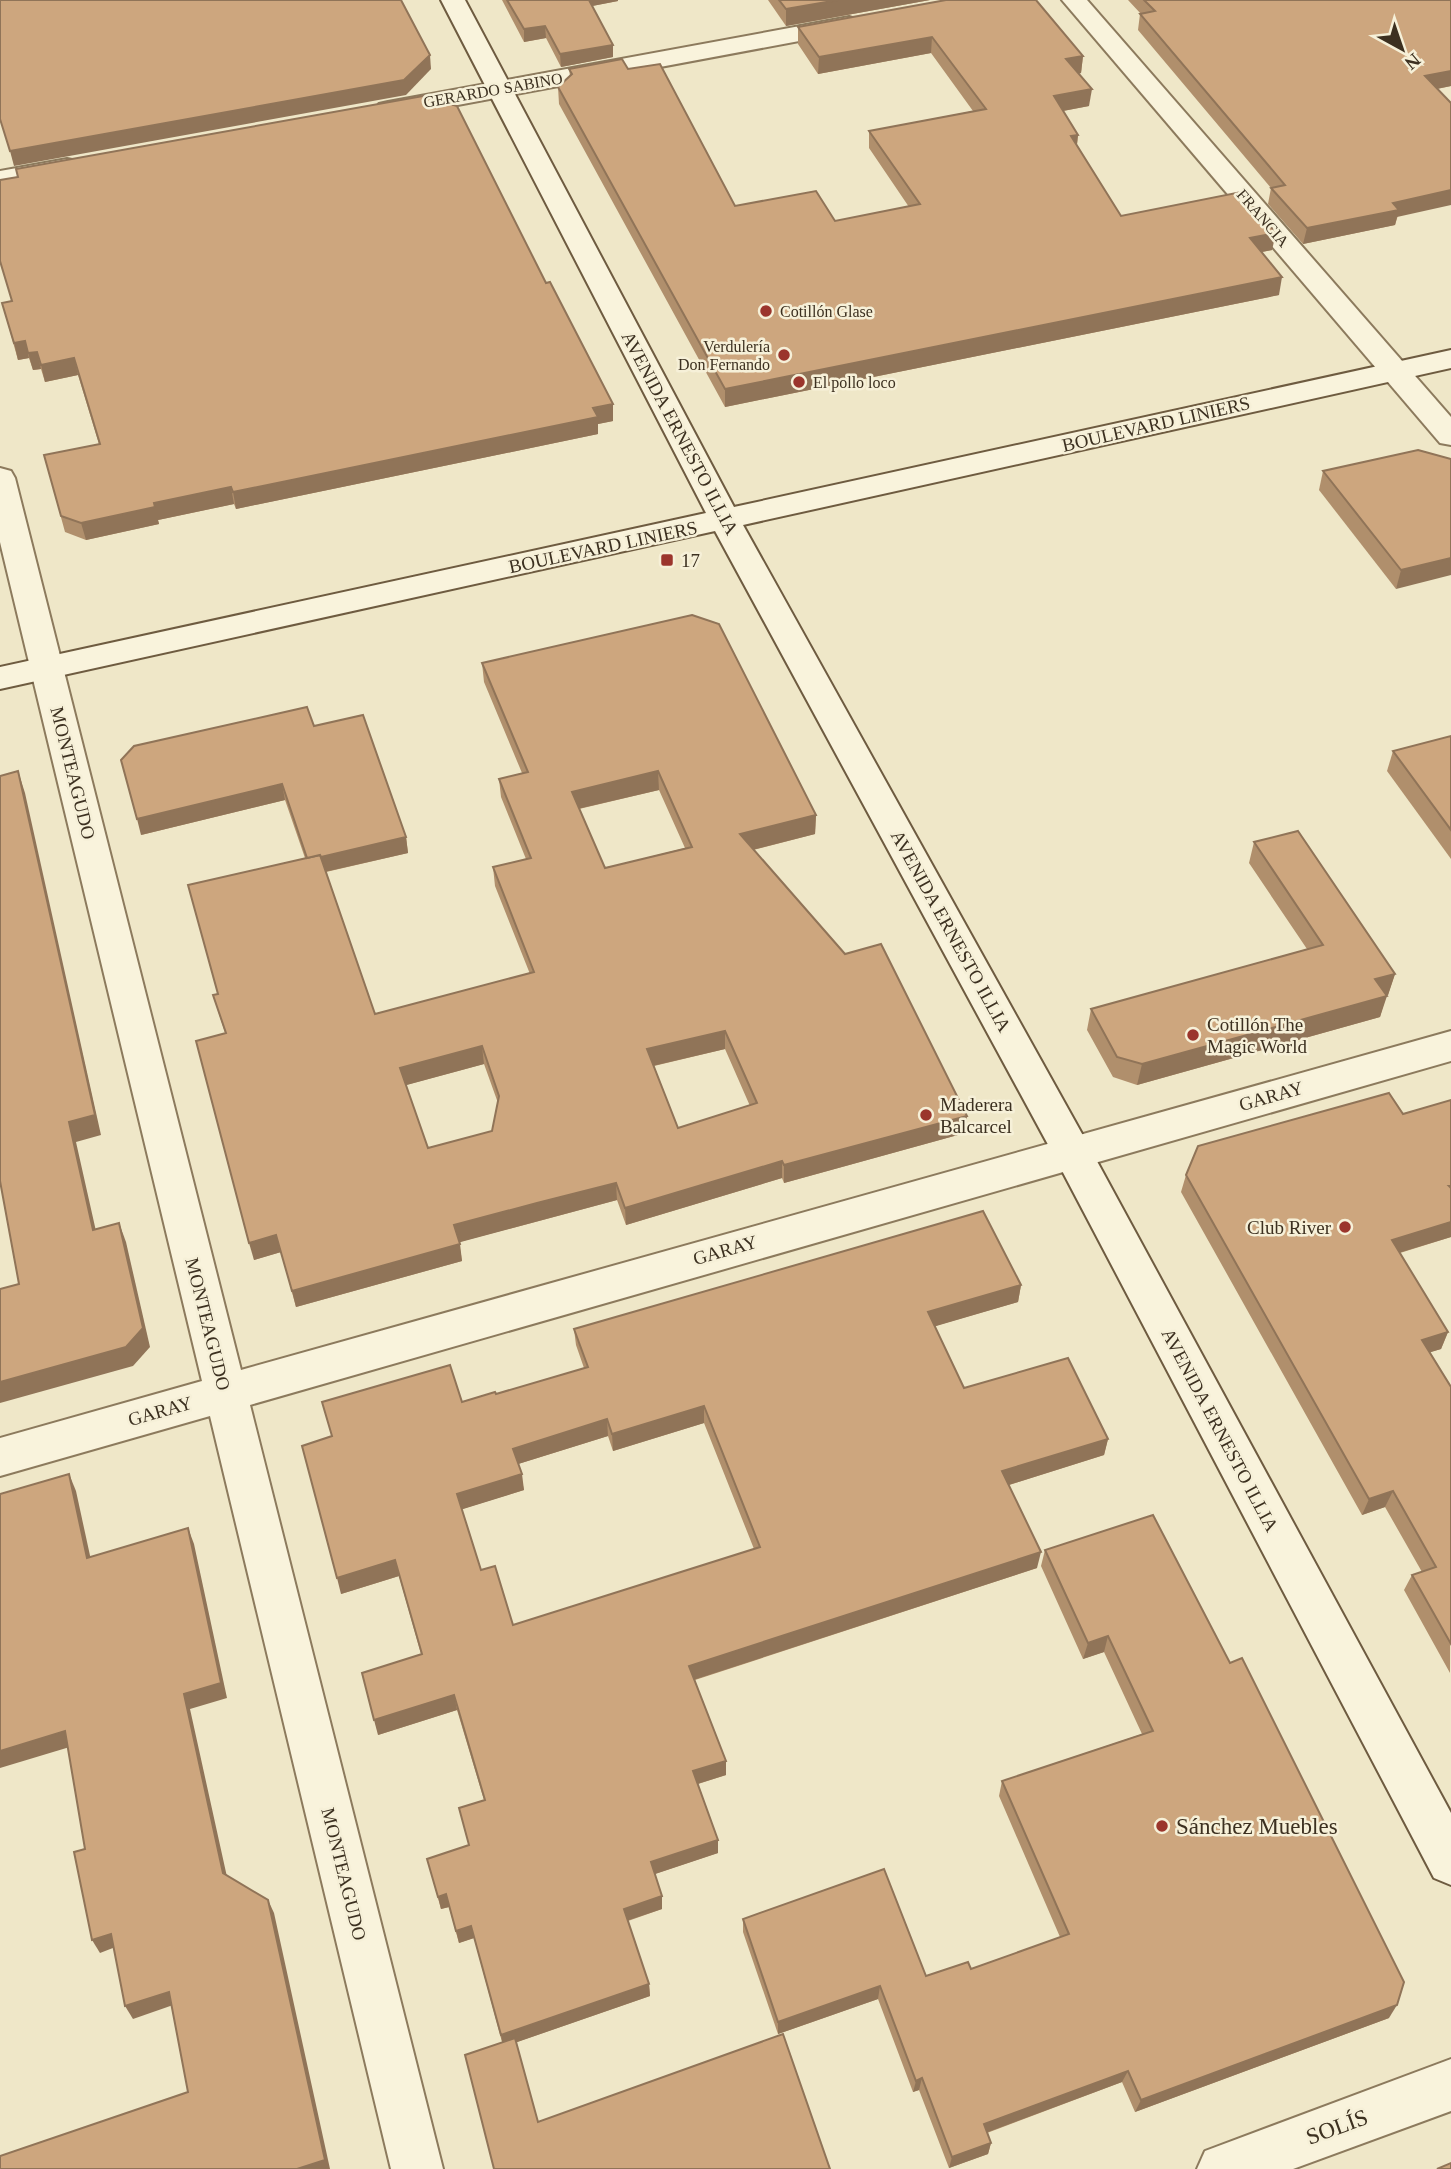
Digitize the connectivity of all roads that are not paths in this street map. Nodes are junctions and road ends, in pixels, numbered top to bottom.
1 (453, 0) edge
2 (1074, 0) edge
3 (878, 20) edge
4 (501, 89) junction
5 (365, 114) edge
6 (95, 162) edge
7 (0, 179) edge
8 (1451, 359) edge
9 (1395, 370) junction
10 (1451, 436) edge
11 (0, 478) edge
12 (725, 520) junction
13 (47, 668) junction
14 (0, 678) edge
15 (1451, 1046) edge
16 (1072, 1152) junction
17 (225, 1392) junction
18 (0, 1457) edge
19 (1451, 1861) edge
20 (1451, 2085) edge
21 (416, 2169) edge
22 (1223, 2169) edge

1 - 4 street, AVENIDA ERNESTO ILLIA
2 - 9 street, FRANCIA
3 - 4 street, GERARDO SABINO
4 - 5 street, GERARDO SABINO
4 - 12 street, AVENIDA ERNESTO ILLIA
6 - 7 street
8 - 9 street, BOULEVARD LINIERS
9 - 10 street, FRANCIA
9 - 12 street, BOULEVARD LINIERS
11 - 13 street, MONTEAGUDO
12 - 13 street, BOULEVARD LINIERS
12 - 16 street, AVENIDA ERNESTO ILLIA
13 - 14 street, BOULEVARD LINIERS
13 - 17 street, MONTEAGUDO
15 - 16 street, GARAY
16 - 17 street, GARAY
16 - 19 street, AVENIDA ERNESTO ILLIA
17 - 18 street, GARAY
17 - 21 street, MONTEAGUDO
20 - 22 street, SOLÍS

